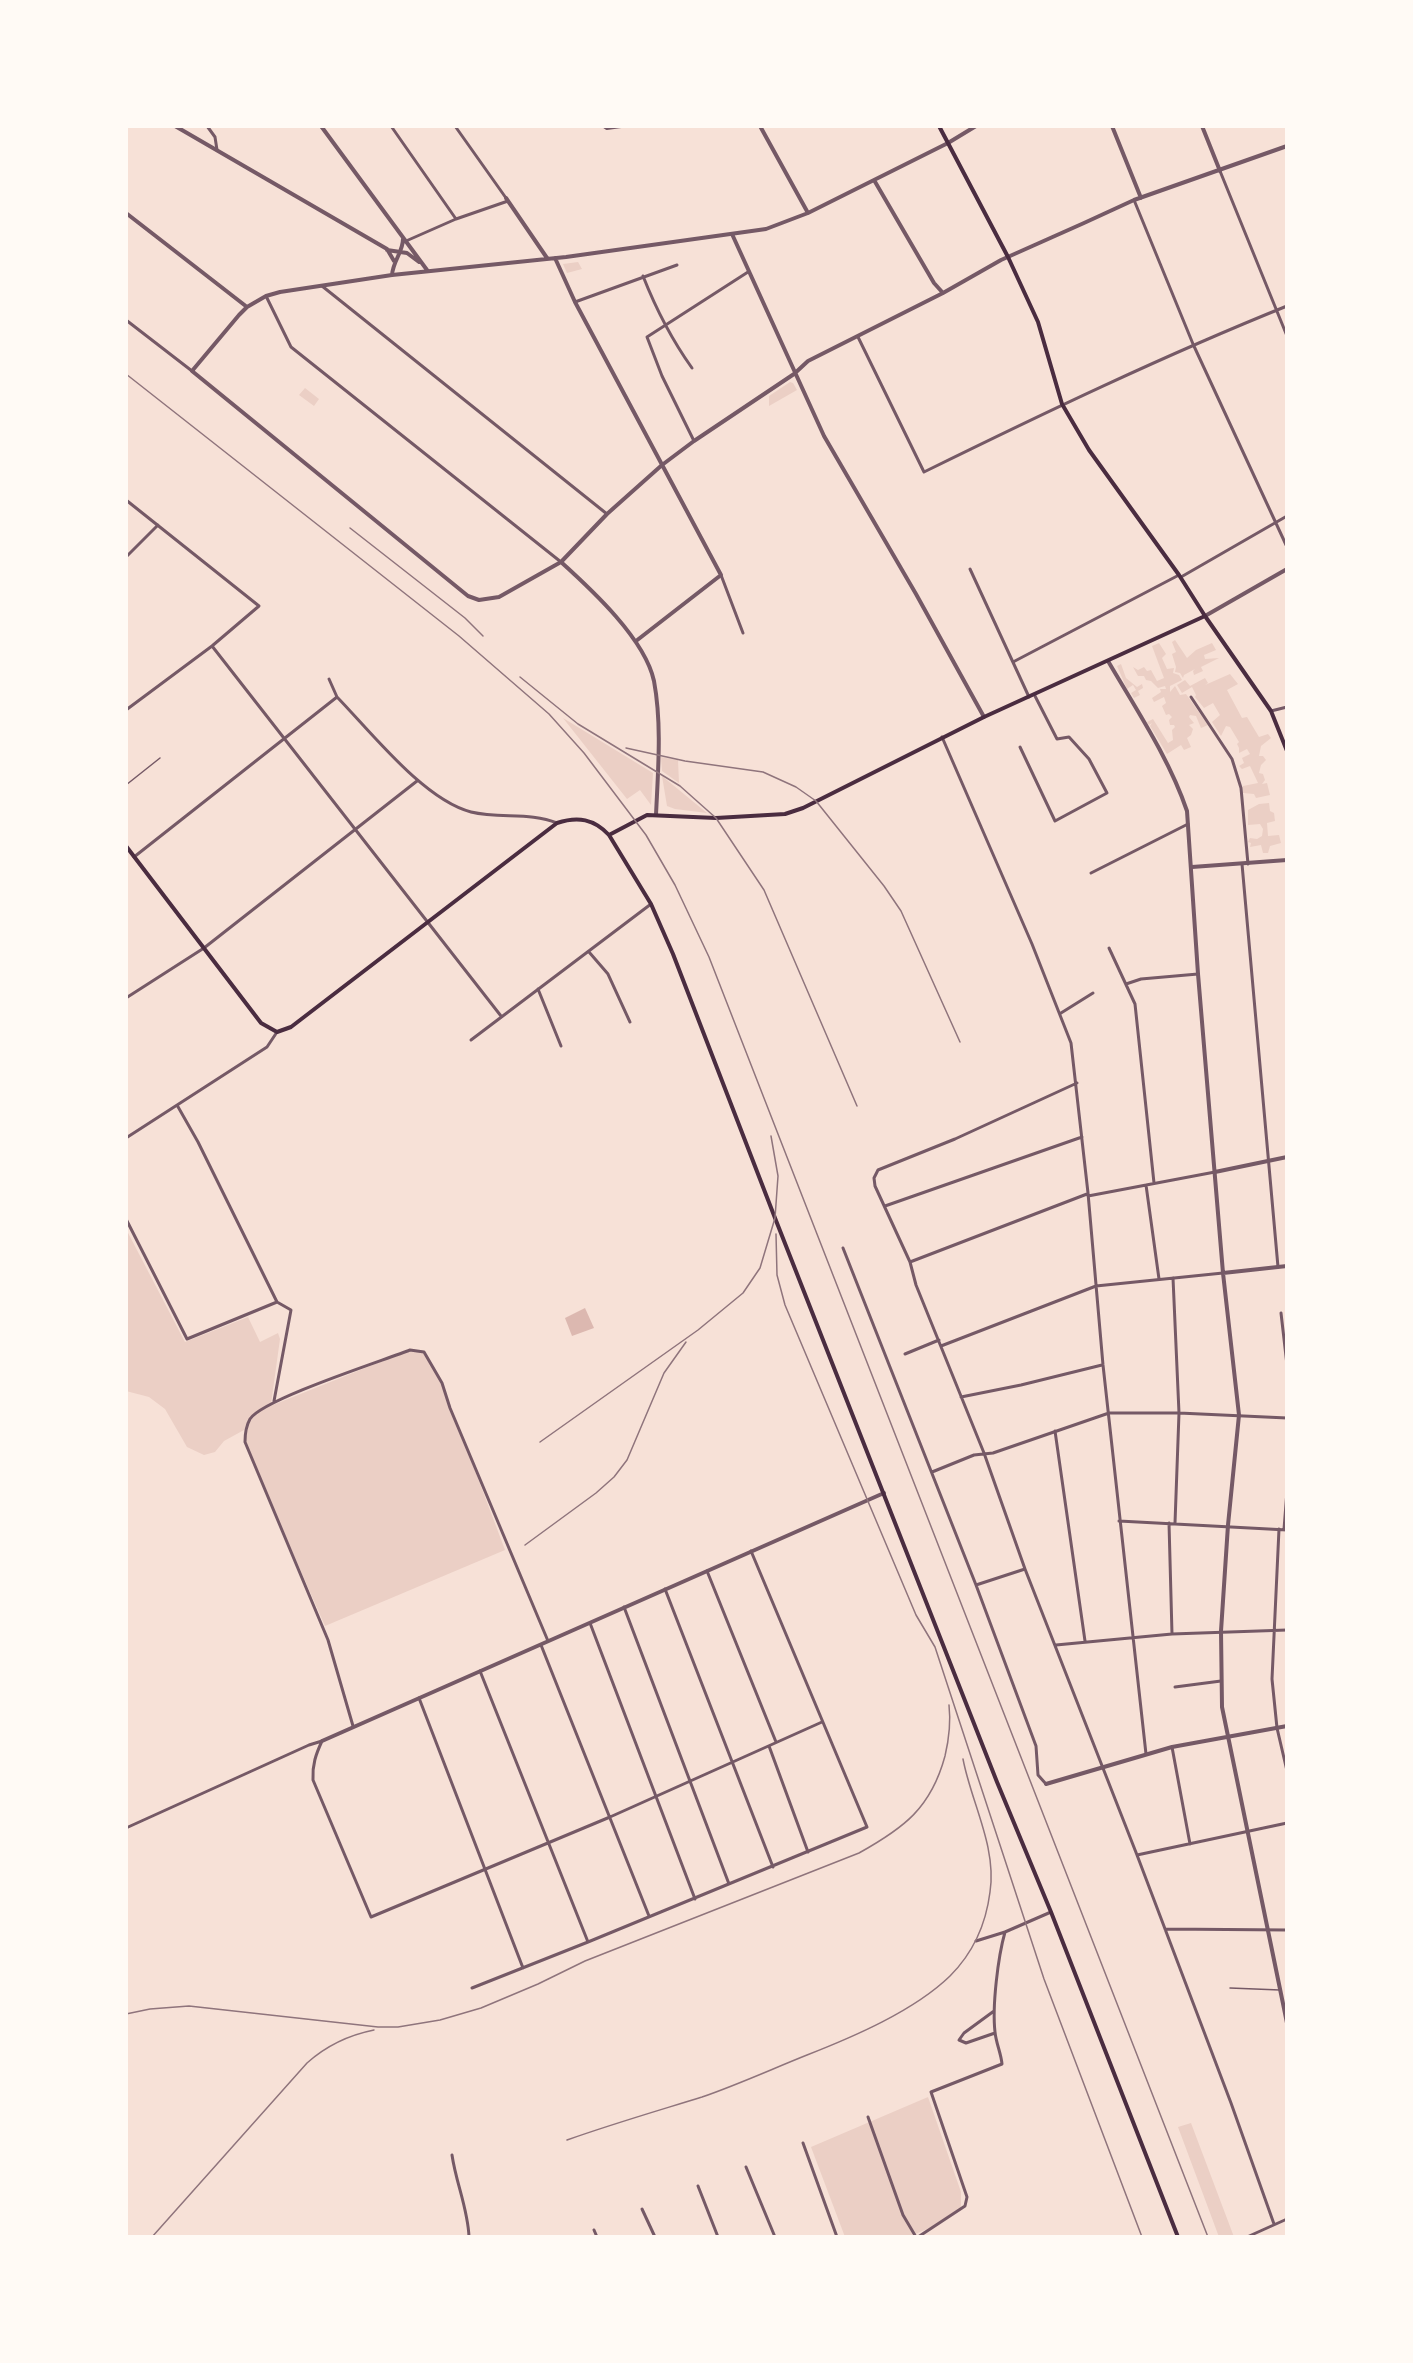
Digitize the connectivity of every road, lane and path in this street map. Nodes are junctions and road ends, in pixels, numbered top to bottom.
1 (175, 126) edge
2 (207, 126) edge
3 (321, 126) edge
4 (391, 126) edge
5 (455, 126) edge
6 (604, 126) edge
7 (621, 126) edge
8 (760, 126) edge
9 (939, 126) edge
10 (976, 126) edge
11 (1112, 126) edge
12 (1202, 126) edge
13 (948, 143) junction
14 (1287, 146) edge
15 (218, 152) junction
16 (1220, 171) junction
17 (874, 180) junction
18 (1141, 198) junction
19 (507, 199) junction
20 (1134, 201) junction
21 (126, 213) edge
22 (808, 213) junction
23 (456, 219) junction
24 (732, 234) junction
25 (404, 239) junction
26 (387, 249) junction
27 (400, 252) junction
28 (1008, 257) junction
29 (547, 258) junction
30 (555, 258) junction
31 (394, 261) junction
32 (421, 263) junction
33 (677, 265) dead end
34 (428, 271) junction
35 (748, 272) junction
36 (392, 275) junction
37 (643, 276) junction
38 (322, 286) junction
39 (942, 293) junction
40 (266, 296) junction
41 (575, 302) junction
42 (1287, 306) edge
43 (248, 307) junction
44 (1276, 311) junction
45 (126, 320) edge
46 (666, 325) junction
47 (1287, 336) edge
48 (858, 337) junction
49 (1193, 345) junction
50 (692, 368) dead end
51 (192, 371) junction
52 (794, 374) junction
53 (1062, 404) junction
54 (694, 441) junction
55 (662, 465) junction
56 (126, 500) edge
57 (606, 514) junction
58 (1287, 516) edge
59 (1276, 523) junction
60 (158, 525) junction
61 (1287, 547) edge
62 (126, 557) edge
63 (561, 562) junction
64 (970, 569) dead end
65 (1287, 569) edge
66 (721, 575) junction
67 (1180, 576) junction
68 (1205, 616) junction
69 (743, 633) dead end
70 (636, 641) junction
71 (212, 646) junction
72 (1108, 661) junction
73 (1013, 662) junction
74 (329, 679) dead end
75 (1035, 696) junction
76 (337, 697) junction
77 (1029, 697) junction
78 (1191, 697) dead end
79 (1287, 707) edge
80 (126, 710) edge
81 (1271, 711) junction
82 (984, 717) junction
83 (942, 737) junction
84 (283, 738) junction
85 (1020, 747) dead end
86 (1287, 751) edge
87 (160, 758) dead end
88 (417, 781) junction
89 (126, 784) edge
90 (656, 815) junction
91 (557, 823) junction
92 (1189, 824) junction
93 (355, 832) junction
94 (609, 835) junction
95 (126, 846) edge
96 (134, 857) junction
97 (1287, 860) edge
98 (1245, 864) junction
99 (1192, 867) junction
100 (1091, 873) dead end
101 (651, 904) junction
102 (429, 922) junction
103 (204, 948) junction
104 (1109, 948) dead end
105 (589, 952) junction
106 (1198, 974) junction
107 (1126, 984) junction
108 (538, 989) junction
109 (1093, 993) dead end
110 (126, 998) edge
111 (1061, 1013) junction
112 (501, 1017) junction
113 (630, 1022) dead end
114 (277, 1032) junction
115 (471, 1040) dead end
116 (561, 1046) dead end
117 (1077, 1083) junction
118 (177, 1105) junction
119 (1082, 1137) junction
120 (126, 1138) edge
121 (1287, 1157) edge
122 (1269, 1160) junction
123 (1215, 1172) junction
124 (1154, 1183) junction
125 (1146, 1185) junction
126 (1088, 1195) junction
127 (885, 1206) junction
128 (126, 1219) edge
129 (843, 1248) dead end
130 (910, 1262) junction
131 (1287, 1266) edge
132 (1278, 1267) junction
133 (1223, 1273) junction
134 (1173, 1278) junction
135 (1159, 1280) junction
136 (1096, 1286) junction
137 (277, 1302) junction
138 (1281, 1313) dead end
139 (939, 1340) junction
140 (941, 1346) junction
141 (904, 1354) dead end
142 (1103, 1365) junction
143 (1287, 1365) edge
144 (961, 1397) junction
145 (274, 1401) junction
146 (1109, 1413) junction
147 (1179, 1413) junction
148 (1239, 1415) junction
149 (1287, 1418) edge
150 (1055, 1431) junction
151 (984, 1453) junction
152 (932, 1472) junction
153 (1287, 1491) edge
154 (884, 1493) junction
155 (1119, 1521) junction
156 (1169, 1523) junction
157 (1176, 1523) junction
158 (1228, 1525) junction
159 (1279, 1529) junction
160 (1286, 1530) edge
161 (751, 1551) junction
162 (1025, 1569) junction
163 (706, 1570) junction
164 (976, 1585) junction
165 (665, 1589) junction
166 (624, 1607) junction
167 (590, 1622) junction
168 (1273, 1630) junction
169 (1287, 1630) edge
170 (1221, 1631) junction
171 (1172, 1634) junction
172 (1132, 1637) junction
173 (548, 1641) junction
174 (1085, 1641) junction
175 (541, 1644) junction
176 (1056, 1645) junction
177 (480, 1670) junction
178 (1221, 1680) junction
179 (1175, 1687) dead end
180 (418, 1698) junction
181 (822, 1722) junction
182 (353, 1726) junction
183 (1287, 1726) edge
184 (1277, 1728) junction
185 (1227, 1736) junction
186 (322, 1741) junction
187 (776, 1742) junction
188 (769, 1746) junction
189 (1172, 1747) junction
190 (1146, 1754) junction
191 (734, 1763) junction
192 (1102, 1768) junction
193 (1287, 1772) edge
194 (690, 1781) junction
195 (1046, 1784) joint
196 (655, 1795) junction
197 (610, 1817) junction
198 (1287, 1823) edge
199 (126, 1828) edge
200 (1248, 1833) junction
201 (549, 1841) junction
202 (1190, 1844) junction
203 (808, 1852) junction
204 (1137, 1855) junction
205 (773, 1867) junction
206 (485, 1869) junction
207 (729, 1884) junction
208 (695, 1899) junction
209 (1051, 1912) junction
210 (649, 1916) junction
211 (1165, 1929) junction
212 (1269, 1929) junction
213 (1287, 1930) edge
214 (1005, 1932) junction
215 (976, 1941) dead end
216 (588, 1942) junction
217 (523, 1968) junction
218 (472, 1988) dead end
219 (1230, 1988) dead end
220 (1280, 1990) junction
221 (994, 2011) junction
222 (1287, 2023) edge
223 (995, 2033) junction
224 (868, 2117) dead end
225 (802, 2143) dead end
226 (452, 2155) dead end
227 (746, 2167) dead end
228 (698, 2186) dead end
229 (642, 2209) dead end
230 (1287, 2219) edge
231 (1274, 2224) junction
232 (594, 2230) dead end
233 (1246, 2236) edge
234 (469, 2237) edge
235 (597, 2237) edge
236 (655, 2237) edge
237 (718, 2237) edge
238 (776, 2237) edge
239 (837, 2237) edge
240 (917, 2237) edge
241 (1178, 2237) edge

1 - 15 street
2 - 15 street
3 - 25 street
4 - 23 street
5 - 19 street
6 - 7 street
8 - 22 street
9 - 13 main road
10 - 13 street
11 - 18 street
12 - 16 street
13 - 17 street
13 - 28 main road
14 - 16 street
15 - 26 street
16 - 18 street
16 - 44 street
17 - 22 street
17 - 39 street
18 - 20 street
19 - 23 street
19 - 29 street
20 - 28 street
20 - 49 street
21 - 43 street
22 - 24 street
23 - 25 street
24 - 30 street
24 - 35 street
25 - 27 street
25 - 32 street
26 - 27 street
26 - 31 street
27 - 31 street
27 - 32 street
28 - 39 street
28 - 53 main road
29 - 30 street
29 - 34 street
30 - 41 street
31 - 36 street
32 - 34 street
33 - 37 street
34 - 36 street
35 - 46 street
35 - 52 street
36 - 38 street
37 - 41 street
37 - 46 street
38 - 40 street
38 - 57 street
39 - 48 street
40 - 43 street
40 - 63 street
41 - 55 street
42 - 44 street
43 - 51 street
44 - 47 street
44 - 49 street
45 - 51 street
46 - 50 street
46 - 54 street
48 - 52 street
48 - 53 street
49 - 53 street
49 - 59 street
51 - 63 street
52 - 54 street
52 - 82 street
53 - 67 main road
54 - 55 street
55 - 57 street
55 - 66 street
56 - 60 street
57 - 63 street
58 - 59 street
59 - 61 street
59 - 67 street
60 - 62 street
60 - 71 street
63 - 70 street
64 - 73 street
65 - 68 street
66 - 69 street
66 - 70 street
67 - 68 main road
67 - 73 street
68 - 72 main road
68 - 81 main road
70 - 90 street
71 - 80 street
71 - 84 street
72 - 75 main road
72 - 92 street
73 - 77 street
74 - 76 street
75 - 77 main road
75 - 85 street
76 - 84 street
76 - 88 street
77 - 82 main road
78 - 98 street
79 - 81 street
81 - 86 main road
82 - 83 main road
83 - 90 main road
83 - 111 street
84 - 93 street
84 - 96 street
87 - 89 lane
88 - 91 street
88 - 93 street
90 - 94 main road
91 - 94 main road
91 - 102 main road
92 - 99 street
92 - 100 street
93 - 102 street
93 - 103 street
94 - 101 main road
95 - 96 main road
96 - 103 main road
97 - 98 street
98 - 99 street
98 - 122 street
99 - 106 street
101 - 105 street
101 - 154 main road
102 - 112 street
102 - 114 main road
103 - 110 street
103 - 114 main road
104 - 107 street
105 - 108 street
105 - 113 street
106 - 107 street
106 - 123 street
107 - 124 street
108 - 112 street
108 - 116 street
109 - 111 street
111 - 117 street
112 - 115 street
114 - 118 street
117 - 119 street
117 - 127 street
118 - 120 street
118 - 137 street
119 - 126 street
119 - 127 street
121 - 122 street
122 - 123 street
122 - 132 street
123 - 124 street
123 - 133 street
124 - 125 street
125 - 126 street
125 - 135 street
126 - 130 street
126 - 136 street
127 - 130 street
128 - 137 street
129 - 152 street
130 - 139 street
131 - 132 street
132 - 133 street
133 - 134 street
133 - 148 street
134 - 135 street
134 - 147 street
135 - 136 street
136 - 140 street
136 - 142 street
137 - 145 street
138 - 143 street
139 - 140 street
139 - 141 street
140 - 144 street
142 - 144 street
142 - 146 street
144 - 151 street
145 - 173 street
145 - 182 street
146 - 147 street
146 - 150 street
146 - 155 street
147 - 148 street
147 - 157 street
148 - 149 street
148 - 158 street
150 - 151 street
150 - 174 street
151 - 152 street
151 - 162 street
152 - 164 street
153 - 160 street
154 - 161 street
154 - 209 main road
155 - 156 street
155 - 172 street
156 - 157 street
156 - 171 street
157 - 158 street
158 - 159 street
158 - 170 street
159 - 160 street
159 - 168 street
161 - 163 street
161 - 181 street
162 - 164 street
162 - 176 street
163 - 165 street
163 - 187 street
164 - 195 street
165 - 166 street
165 - 191 street
166 - 167 street
166 - 194 street
167 - 173 street
167 - 196 street
168 - 169 street
168 - 170 street
168 - 184 street
170 - 171 street
170 - 178 street
171 - 172 street
172 - 174 street
172 - 190 street
173 - 175 street
174 - 176 street
175 - 177 street
175 - 197 street
176 - 192 street
177 - 180 street
177 - 201 street
178 - 179 street
178 - 185 street
180 - 182 street
180 - 206 street
181 - 187 street
181 - 203 street
182 - 186 street
183 - 184 street
184 - 185 street
184 - 193 street
185 - 189 street
185 - 200 street
186 - 199 street
186 - 206 street
187 - 188 street
188 - 191 street
188 - 203 street
189 - 190 street
189 - 202 street
190 - 192 street
191 - 194 street
191 - 205 street
192 - 195 street
192 - 204 street
194 - 196 street
194 - 207 street
196 - 197 street
196 - 208 street
197 - 201 street
197 - 210 street
198 - 200 street
200 - 202 street
200 - 212 street
201 - 206 street
201 - 216 street
202 - 204 street
203 - 205 street
204 - 211 street
205 - 207 street
206 - 217 street
207 - 208 street
208 - 210 street
209 - 214 street
209 - 241 main road
210 - 216 street
211 - 212 street
211 - 231 street
212 - 213 street
212 - 220 street
214 - 215 street
214 - 221 street
216 - 217 street
217 - 218 street
219 - 220 lane
220 - 222 street
221 - 223 street
221 - 223 street
223 - 240 street
224 - 240 street
225 - 239 street
226 - 234 street
227 - 238 street
228 - 237 street
229 - 236 street
230 - 231 street
231 - 233 street
232 - 235 street

